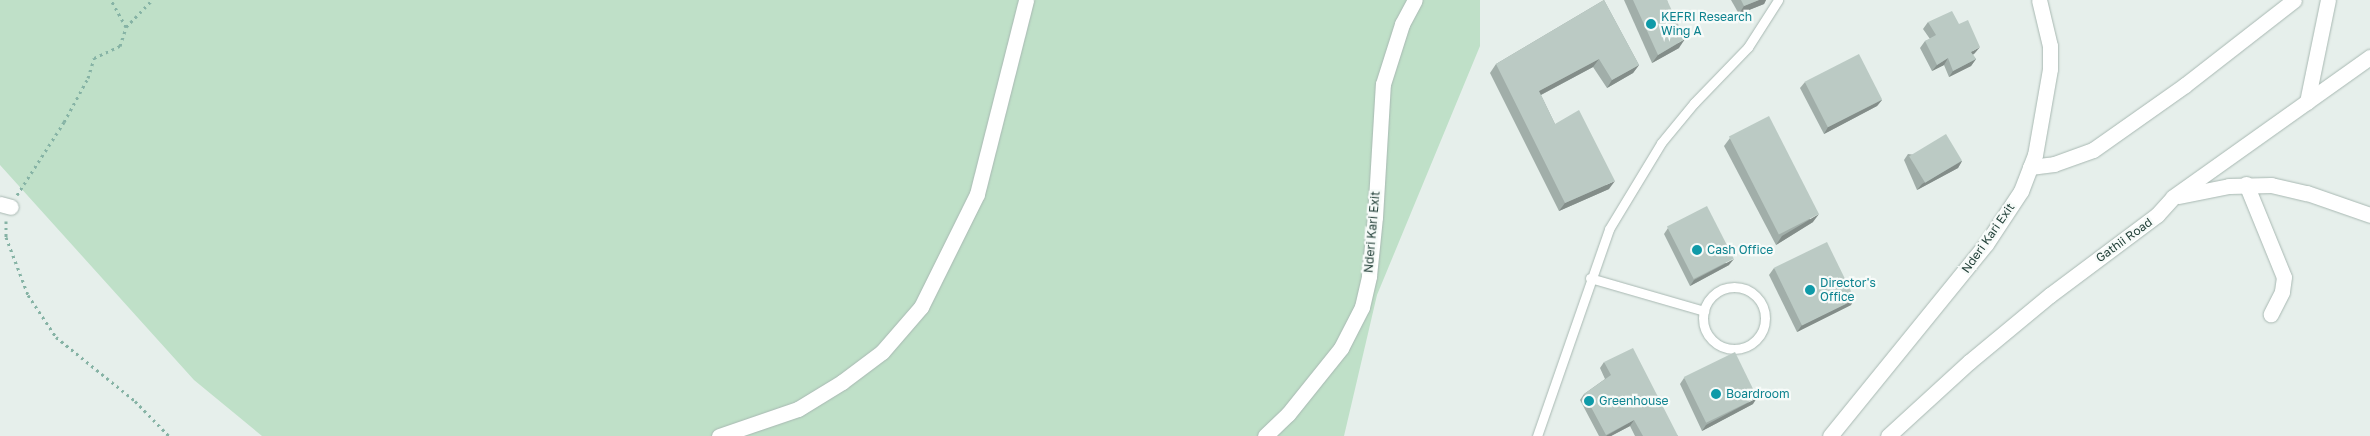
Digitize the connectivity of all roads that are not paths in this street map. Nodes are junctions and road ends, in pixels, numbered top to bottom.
1 (1026, 0) edge
2 (1415, 0) edge
3 (1778, 0) edge
4 (2039, 0) edge
5 (2294, 0) edge
6 (2328, 0) edge
7 (2370, 57) edge
8 (2307, 102) junction
9 (2030, 167) junction
10 (2246, 184) junction
11 (2173, 197) junction
12 (2370, 215) edge
13 (1590, 278) junction
14 (1704, 311) junction
15 (2271, 314) dead end
16 (719, 436) edge
17 (1265, 436) edge
18 (1537, 436) edge
19 (1830, 436) edge
20 (1888, 436) edge

1 - 16 street
2 - 17 street, Nderi Kari Exit
3 - 13 lane
4 - 9 street, Nderi Kari Exit
5 - 9 street
6 - 8 street
7 - 8 street, Gathii Road
8 - 11 street, Gathii Road
9 - 19 street, Nderi Kari Exit
10 - 11 street
10 - 12 street
10 - 15 street
11 - 20 street, Gathii Road
13 - 14 lane
13 - 18 lane
14 - 14 lane

